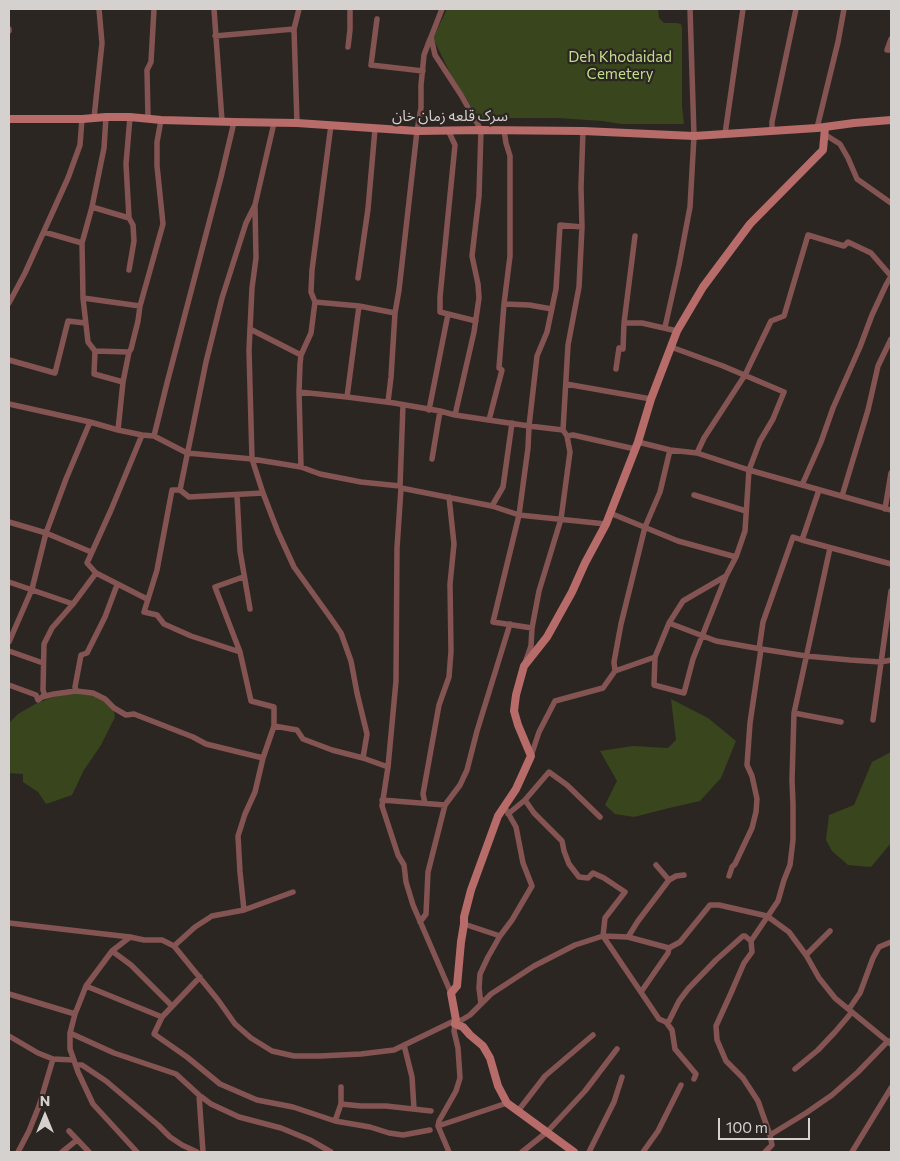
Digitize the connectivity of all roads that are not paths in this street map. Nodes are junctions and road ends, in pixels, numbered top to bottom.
1 (98, 9) edge
2 (154, 9) edge
3 (214, 9) edge
4 (299, 9) edge
5 (350, 9) edge
6 (442, 9) edge
7 (690, 9) edge
8 (743, 9) edge
9 (796, 9) edge
10 (844, 9) edge
11 (376, 19) dead end
12 (294, 29) junction
13 (216, 36) junction
14 (431, 38) junction
15 (891, 39) edge
16 (348, 47) dead end
17 (891, 50) edge
18 (423, 71) junction
19 (106, 117) junction
20 (130, 117) junction
21 (94, 118) junction
22 (148, 118) junction
23 (9, 119) edge
24 (82, 119) junction
25 (161, 120) junction
26 (891, 120) edge
27 (222, 122) junction
28 (234, 122) junction
29 (297, 122) junction
30 (274, 123) junction
31 (331, 126) junction
32 (375, 129) junction
33 (448, 130) junction
34 (481, 130) junction
35 (504, 130) junction
36 (822, 130) junction
37 (417, 131) junction
38 (583, 131) junction
39 (772, 131) junction
40 (725, 134) junction
41 (694, 136) junction
42 (891, 203) edge
43 (255, 205) junction
44 (92, 207) junction
45 (129, 218) junction
46 (582, 227) junction
47 (44, 232) junction
48 (635, 236) dead end
49 (82, 243) junction
50 (129, 270) dead end
51 (358, 278) dead end
52 (83, 298) junction
53 (315, 302) junction
54 (9, 303) edge
55 (504, 304) junction
56 (140, 306) junction
57 (359, 306) junction
58 (552, 309) junction
59 (396, 313) junction
60 (448, 314) junction
61 (476, 321) junction
62 (85, 323) junction
63 (624, 323) junction
64 (664, 327) junction
65 (250, 329) junction
66 (677, 331) junction
67 (891, 339) edge
68 (671, 347) junction
69 (94, 351) junction
70 (129, 352) junction
71 (301, 354) junction
72 (9, 360) edge
73 (616, 369) dead end
74 (745, 375) junction
75 (123, 382) junction
76 (566, 384) junction
77 (299, 392) junction
78 (347, 396) junction
79 (651, 399) junction
80 (388, 402) junction
81 (9, 404) edge
82 (403, 405) junction
83 (429, 410) junction
84 (440, 411) junction
85 (455, 415) junction
86 (489, 420) junction
87 (90, 422) junction
88 (512, 423) junction
89 (529, 426) junction
90 (118, 430) junction
91 (563, 430) junction
92 (142, 435) junction
93 (154, 436) junction
94 (568, 436) junction
95 (636, 445) junction
96 (670, 450) junction
97 (187, 453) junction
98 (697, 453) junction
99 (252, 459) junction
100 (432, 459) dead end
101 (300, 467) junction
102 (749, 470) junction
103 (891, 473) edge
104 (802, 485) junction
105 (400, 487) junction
106 (180, 490) junction
107 (819, 490) junction
108 (263, 493) junction
109 (237, 495) junction
110 (694, 495) dead end
111 (842, 496) junction
112 (450, 498) junction
113 (492, 506) junction
114 (888, 510) edge
115 (746, 511) junction
116 (610, 513) junction
117 (519, 515) junction
118 (561, 520) junction
119 (9, 522) edge
120 (606, 524) junction
121 (645, 527) junction
122 (46, 533) junction
123 (802, 540) junction
124 (830, 548) junction
125 (91, 552) junction
126 (736, 557) junction
127 (891, 564) edge
128 (96, 573) junction
129 (726, 576) junction
130 (244, 578) junction
131 (9, 582) edge
132 (117, 584) junction
133 (32, 589) junction
134 (891, 590) edge
135 (147, 599) junction
136 (73, 604) junction
137 (250, 609) dead end
138 (670, 623) junction
139 (510, 624) junction
140 (532, 628) junction
141 (703, 635) junction
142 (9, 642) edge
143 (760, 649) junction
144 (9, 651) edge
145 (240, 652) junction
146 (806, 656) junction
147 (655, 657) junction
148 (891, 660) edge
149 (881, 662) junction
150 (43, 663) junction
151 (524, 666) junction
152 (615, 671) junction
153 (9, 685) edge
154 (76, 691) junction
155 (45, 696) junction
156 (794, 713) junction
157 (873, 720) dead end
158 (841, 722) dead end
159 (274, 726) junction
160 (531, 756) junction
161 (263, 758) junction
162 (362, 758) junction
163 (388, 767) junction
164 (382, 800) junction
165 (524, 800) junction
166 (425, 803) junction
167 (445, 805) junction
168 (506, 810) junction
169 (600, 817) dead end
170 (656, 865) dead end
171 (684, 875) dead end
172 (729, 876) dead end
173 (669, 880) junction
174 (293, 892) dead end
175 (244, 910) junction
176 (767, 916) junction
177 (420, 922) junction
178 (9, 923) edge
179 (464, 924) junction
180 (830, 931) dead end
181 (500, 936) junction
182 (603, 936) junction
183 (130, 937) junction
184 (628, 937) junction
185 (751, 941) junction
186 (891, 942) edge
187 (174, 946) junction
188 (669, 948) junction
189 (112, 951) junction
190 (806, 955) junction
191 (200, 977) junction
192 (86, 986) junction
193 (641, 992) junction
194 (451, 993) junction
195 (9, 994) edge
196 (480, 1004) junction
197 (172, 1006) junction
198 (851, 1010) junction
199 (76, 1014) junction
200 (162, 1017) junction
201 (455, 1022) junction
202 (666, 1022) junction
203 (70, 1033) junction
204 (593, 1035) dead end
205 (9, 1036) edge
206 (890, 1042) edge
207 (404, 1044) junction
208 (617, 1050) dead end
209 (53, 1059) junction
210 (75, 1062) junction
211 (795, 1069) dead end
212 (622, 1077) dead end
213 (694, 1079) dead end
214 (681, 1085) dead end
215 (341, 1088) dead end
216 (891, 1088) edge
217 (199, 1095) junction
218 (507, 1103) junction
219 (341, 1104) junction
220 (414, 1109) junction
221 (431, 1111) dead end
222 (518, 1111) junction
223 (335, 1121) junction
224 (438, 1126) junction
225 (430, 1130) dead end
226 (69, 1131) dead end
227 (547, 1132) junction
228 (770, 1135) junction
229 (77, 1140) junction
230 (320, 1150) edge
231 (18, 1152) edge
232 (62, 1152) edge
233 (90, 1152) edge
234 (137, 1152) edge
235 (197, 1152) edge
236 (203, 1152) edge
237 (332, 1152) edge
238 (448, 1152) edge
239 (522, 1152) edge
240 (574, 1152) edge
241 (590, 1152) edge
242 (643, 1152) edge
243 (765, 1152) edge
244 (852, 1152) edge

1 - 21 street
2 - 22 street
3 - 13 street
4 - 12 street
5 - 16 street
6 - 14 street
7 - 41 street
8 - 40 street
9 - 39 street
10 - 36 street
11 - 18 street
12 - 13 street
12 - 29 street
13 - 27 street
14 - 18 street
14 - 34 street
15 - 17 street
18 - 37 street
19 - 20 street, سرک قلعه زمان خان
19 - 21 street, سرک قلعه زمان خان
19 - 44 street
20 - 22 street, سرک قلعه زمان خان
20 - 45 street
21 - 24 street, سرک قلعه زمان خان
22 - 25 street, سرک قلعه زمان خان
23 - 24 street, سرک قلعه زمان خان
24 - 47 street
25 - 27 street, سرک قلعه زمان خان
25 - 56 street
26 - 36 street, سرک قلعه زمان خان
27 - 28 street, سرک قلعه زمان خان
28 - 30 street, سرک قلعه زمان خان
28 - 93 street
29 - 30 street, سرک قلعه زمان خان
29 - 31 street, سرک قلعه زمان خان
30 - 43 street
31 - 32 street, سرک قلعه زمان خان
31 - 53 street
32 - 37 street, سرک قلعه زمان خان
32 - 51 street
33 - 34 street, سرک قلعه زمان خان
33 - 37 street, سرک قلعه زمان خان
33 - 60 street
34 - 35 street, سرک قلعه زمان خان
34 - 61 street
35 - 38 street, سرک قلعه زمان خان
35 - 55 street
36 - 39 street, سرک قلعه زمان خان
36 - 42 street
36 - 66 street
37 - 59 street
38 - 41 street, سرک قلعه زمان خان
38 - 46 street
39 - 40 street, سرک قلعه زمان خان
40 - 41 street, سرک قلعه زمان خان
41 - 64 street
43 - 65 street
43 - 97 street
44 - 45 street
44 - 49 street
45 - 50 street
46 - 58 street
46 - 76 street
47 - 49 street
47 - 54 street
48 - 63 street
49 - 52 street
52 - 56 street
52 - 62 street
53 - 57 street
53 - 71 street
55 - 58 street
55 - 86 street
56 - 70 street
57 - 59 street
57 - 78 street
58 - 89 street
59 - 80 street
60 - 61 street
60 - 83 street
61 - 85 street
62 - 69 street
62 - 72 street
63 - 64 street
63 - 73 street
64 - 66 street
65 - 71 street
65 - 99 street
66 - 68 street
67 - 111 street
68 - 74 street
68 - 79 street
69 - 70 street
69 - 75 street
70 - 75 street
71 - 77 street
74 - 98 street
74 - 102 street
74 - 104 street
75 - 90 street
76 - 79 street
76 - 91 street
77 - 78 street
77 - 101 street
78 - 80 street
79 - 95 street
80 - 82 street
81 - 87 street
82 - 83 street
82 - 105 street
83 - 84 street
84 - 85 street
84 - 100 street
85 - 86 street
86 - 88 street
87 - 90 street
87 - 122 street
88 - 89 street
88 - 113 street
89 - 91 street
89 - 117 street
90 - 92 street
91 - 94 street
92 - 93 street
92 - 125 street
93 - 97 street
94 - 95 street
94 - 118 street
95 - 96 street
95 - 116 street
96 - 98 street
96 - 121 street
97 - 99 street
97 - 106 street
98 - 102 street
99 - 101 street
99 - 108 street
101 - 105 street
102 - 104 street
102 - 115 street
103 - 114 street
104 - 107 street
105 - 112 street
105 - 163 street
106 - 109 street
106 - 135 street
107 - 111 street
107 - 123 street
108 - 109 street
108 - 162 street
109 - 130 street
110 - 115 street
111 - 114 street
112 - 113 street
112 - 166 street
113 - 117 street
115 - 126 street
116 - 120 street
116 - 121 street
117 - 118 street
117 - 139 street
118 - 120 street
118 - 140 street
119 - 122 street
120 - 151 street
121 - 126 street
121 - 152 street
122 - 125 street
122 - 133 street
123 - 124 street
123 - 143 street
124 - 127 street
124 - 146 street
125 - 128 street
126 - 129 street
128 - 132 street
128 - 136 street
129 - 138 street
129 - 141 street
130 - 137 street
130 - 145 street
131 - 133 street
132 - 135 street
132 - 154 street
133 - 136 street
133 - 142 street
134 - 149 street
135 - 145 street
136 - 150 street
138 - 141 street
138 - 147 street
139 - 140 street
139 - 167 street
140 - 151 street
141 - 143 street
141 - 147 street
143 - 146 street
143 - 172 street
144 - 150 street
145 - 159 street
146 - 149 street
146 - 156 street
147 - 152 street
148 - 149 street
149 - 157 street
150 - 155 street
151 - 160 street
152 - 160 street
153 - 155 street
154 - 155 street
154 - 161 street
156 - 158 street
156 - 176 street
159 - 161 street
159 - 162 street
160 - 168 street
161 - 175 street
162 - 163 street
163 - 164 street
164 - 166 street
164 - 177 street
165 - 168 street
165 - 169 street
165 - 182 street
166 - 167 street
167 - 177 street
168 - 179 street
168 - 181 street
170 - 173 street
171 - 173 street
173 - 184 street
174 - 175 street
175 - 187 street
176 - 185 street
176 - 188 street
176 - 190 street
177 - 194 street
178 - 183 street
179 - 181 street
179 - 194 street
180 - 190 street
181 - 196 street
182 - 184 street
182 - 193 street
182 - 196 street
183 - 187 street
183 - 189 street
184 - 188 street
185 - 202 street
185 - 228 street
186 - 198 street
187 - 191 street
188 - 193 street
189 - 192 street
189 - 197 street
190 - 198 street
191 - 197 street
191 - 207 street
192 - 199 street
192 - 200 street
193 - 202 street
194 - 201 street
195 - 199 street
196 - 201 street
197 - 200 street
198 - 206 street
198 - 211 street
199 - 203 street
200 - 223 street
201 - 207 street
201 - 218 street
201 - 224 street
202 - 213 street
203 - 210 street
203 - 217 street
204 - 222 street
205 - 209 street
206 - 228 street
207 - 220 street
208 - 227 street
209 - 210 street
209 - 231 street
210 - 234 street
210 - 235 street
212 - 241 street
214 - 242 street
215 - 219 street
216 - 244 street
217 - 230 street
217 - 236 street
218 - 222 street
218 - 224 street
219 - 220 street
219 - 223 street
220 - 221 street
222 - 227 street
223 - 225 street
224 - 238 street
226 - 229 street
227 - 239 street
227 - 240 street
228 - 243 street
229 - 232 street
229 - 233 street
230 - 237 street

